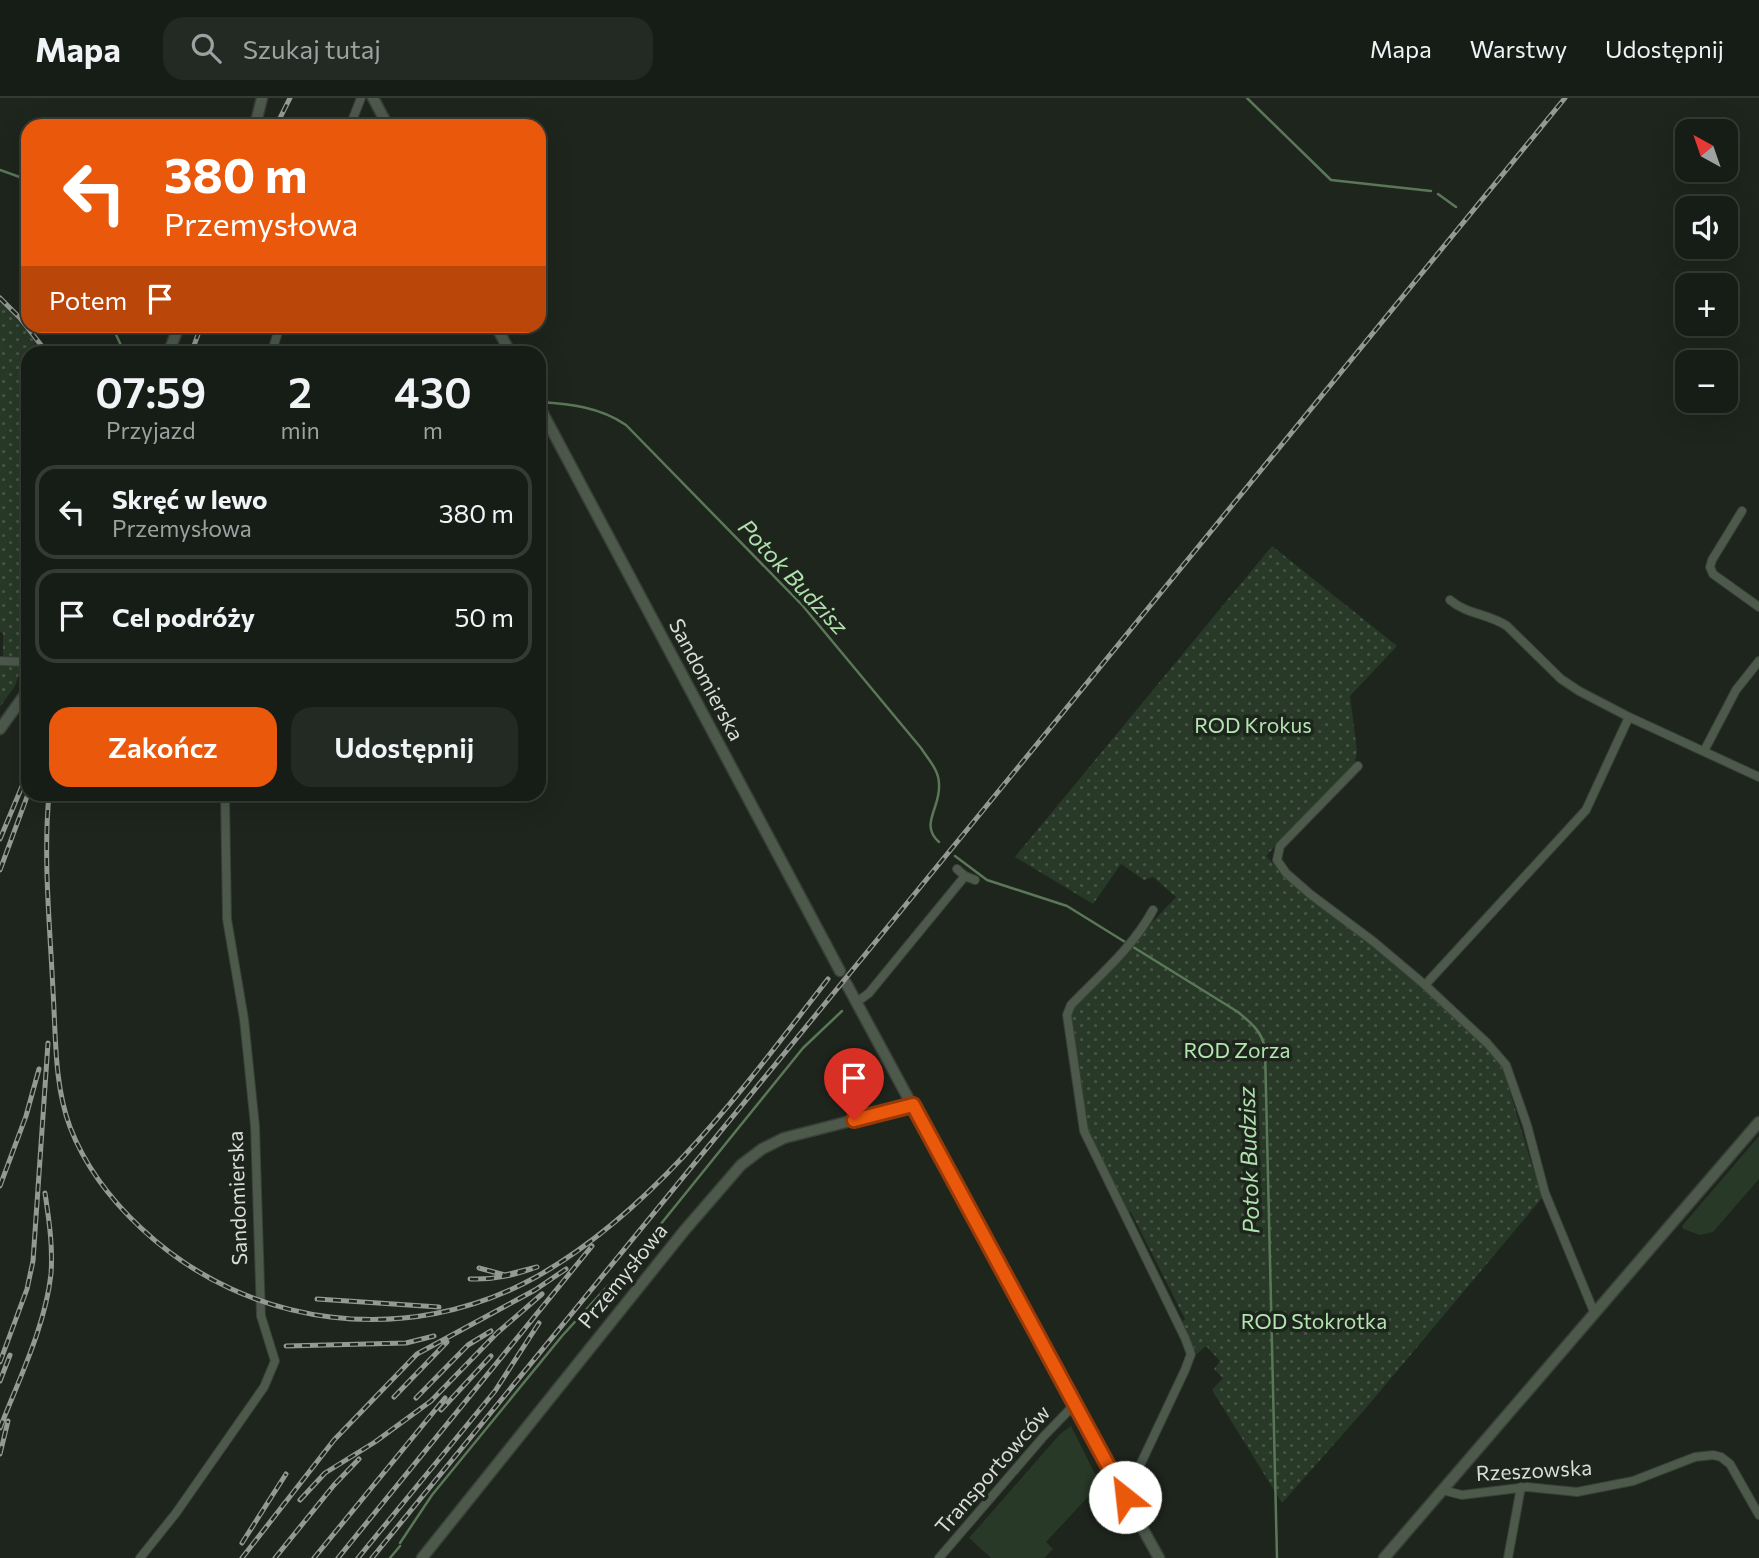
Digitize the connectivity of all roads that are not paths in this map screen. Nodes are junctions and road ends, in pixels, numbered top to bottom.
1 (262, 98) edge
2 (361, 98) edge
3 (373, 98) edge
4 (257, 119) edge
5 (353, 119) edge
6 (384, 119) edge
7 (546, 419) edge
8 (1742, 511) dead end
9 (1450, 600) dead end
10 (1759, 607) edge
11 (0, 661) edge
12 (1759, 661) edge
13 (21, 662) edge
14 (21, 700) edge
15 (1629, 717) junction
16 (0, 729) edge
17 (1704, 751) junction
18 (1358, 766) dead end
19 (1759, 777) edge
20 (225, 801) edge
21 (957, 869) dead end
22 (965, 876) junction
23 (975, 880) dead end
24 (1153, 910) dead end
25 (840, 971) dead end
26 (846, 983) dead end
27 (1425, 985) junction
28 (857, 1002) junction
29 (913, 1105) junction
30 (1759, 1122) edge
31 (1594, 1312) junction
32 (1074, 1405) junction
33 (1521, 1487) junction
34 (1442, 1490) junction
35 (1125, 1497) junction
36 (1759, 1515) edge
37 (141, 1558) edge
38 (422, 1558) edge
39 (939, 1558) edge
40 (1159, 1558) edge
41 (1384, 1558) edge
42 (1508, 1558) edge

1 - 4 street
2 - 5 street
3 - 6 street
7 - 25 street, Sandomierska
8 - 10 street
9 - 15 street
11 - 13 street
12 - 17 street
14 - 16 street
15 - 17 street
15 - 27 street
17 - 19 street
18 - 27 street
20 - 37 street, Sandomierska
21 - 22 street
22 - 23 street
22 - 28 street
24 - 35 street
26 - 28 street
27 - 31 street
28 - 29 street
29 - 32 street
29 - 38 street, Przemysłowa
30 - 31 street, Rzeszowska
31 - 34 street, Rzeszowska
32 - 35 street
32 - 39 street, Transportowców
33 - 34 street, Rzeszowska
33 - 36 street, Rzeszowska
33 - 42 street
34 - 41 street, Rzeszowska
35 - 40 street

